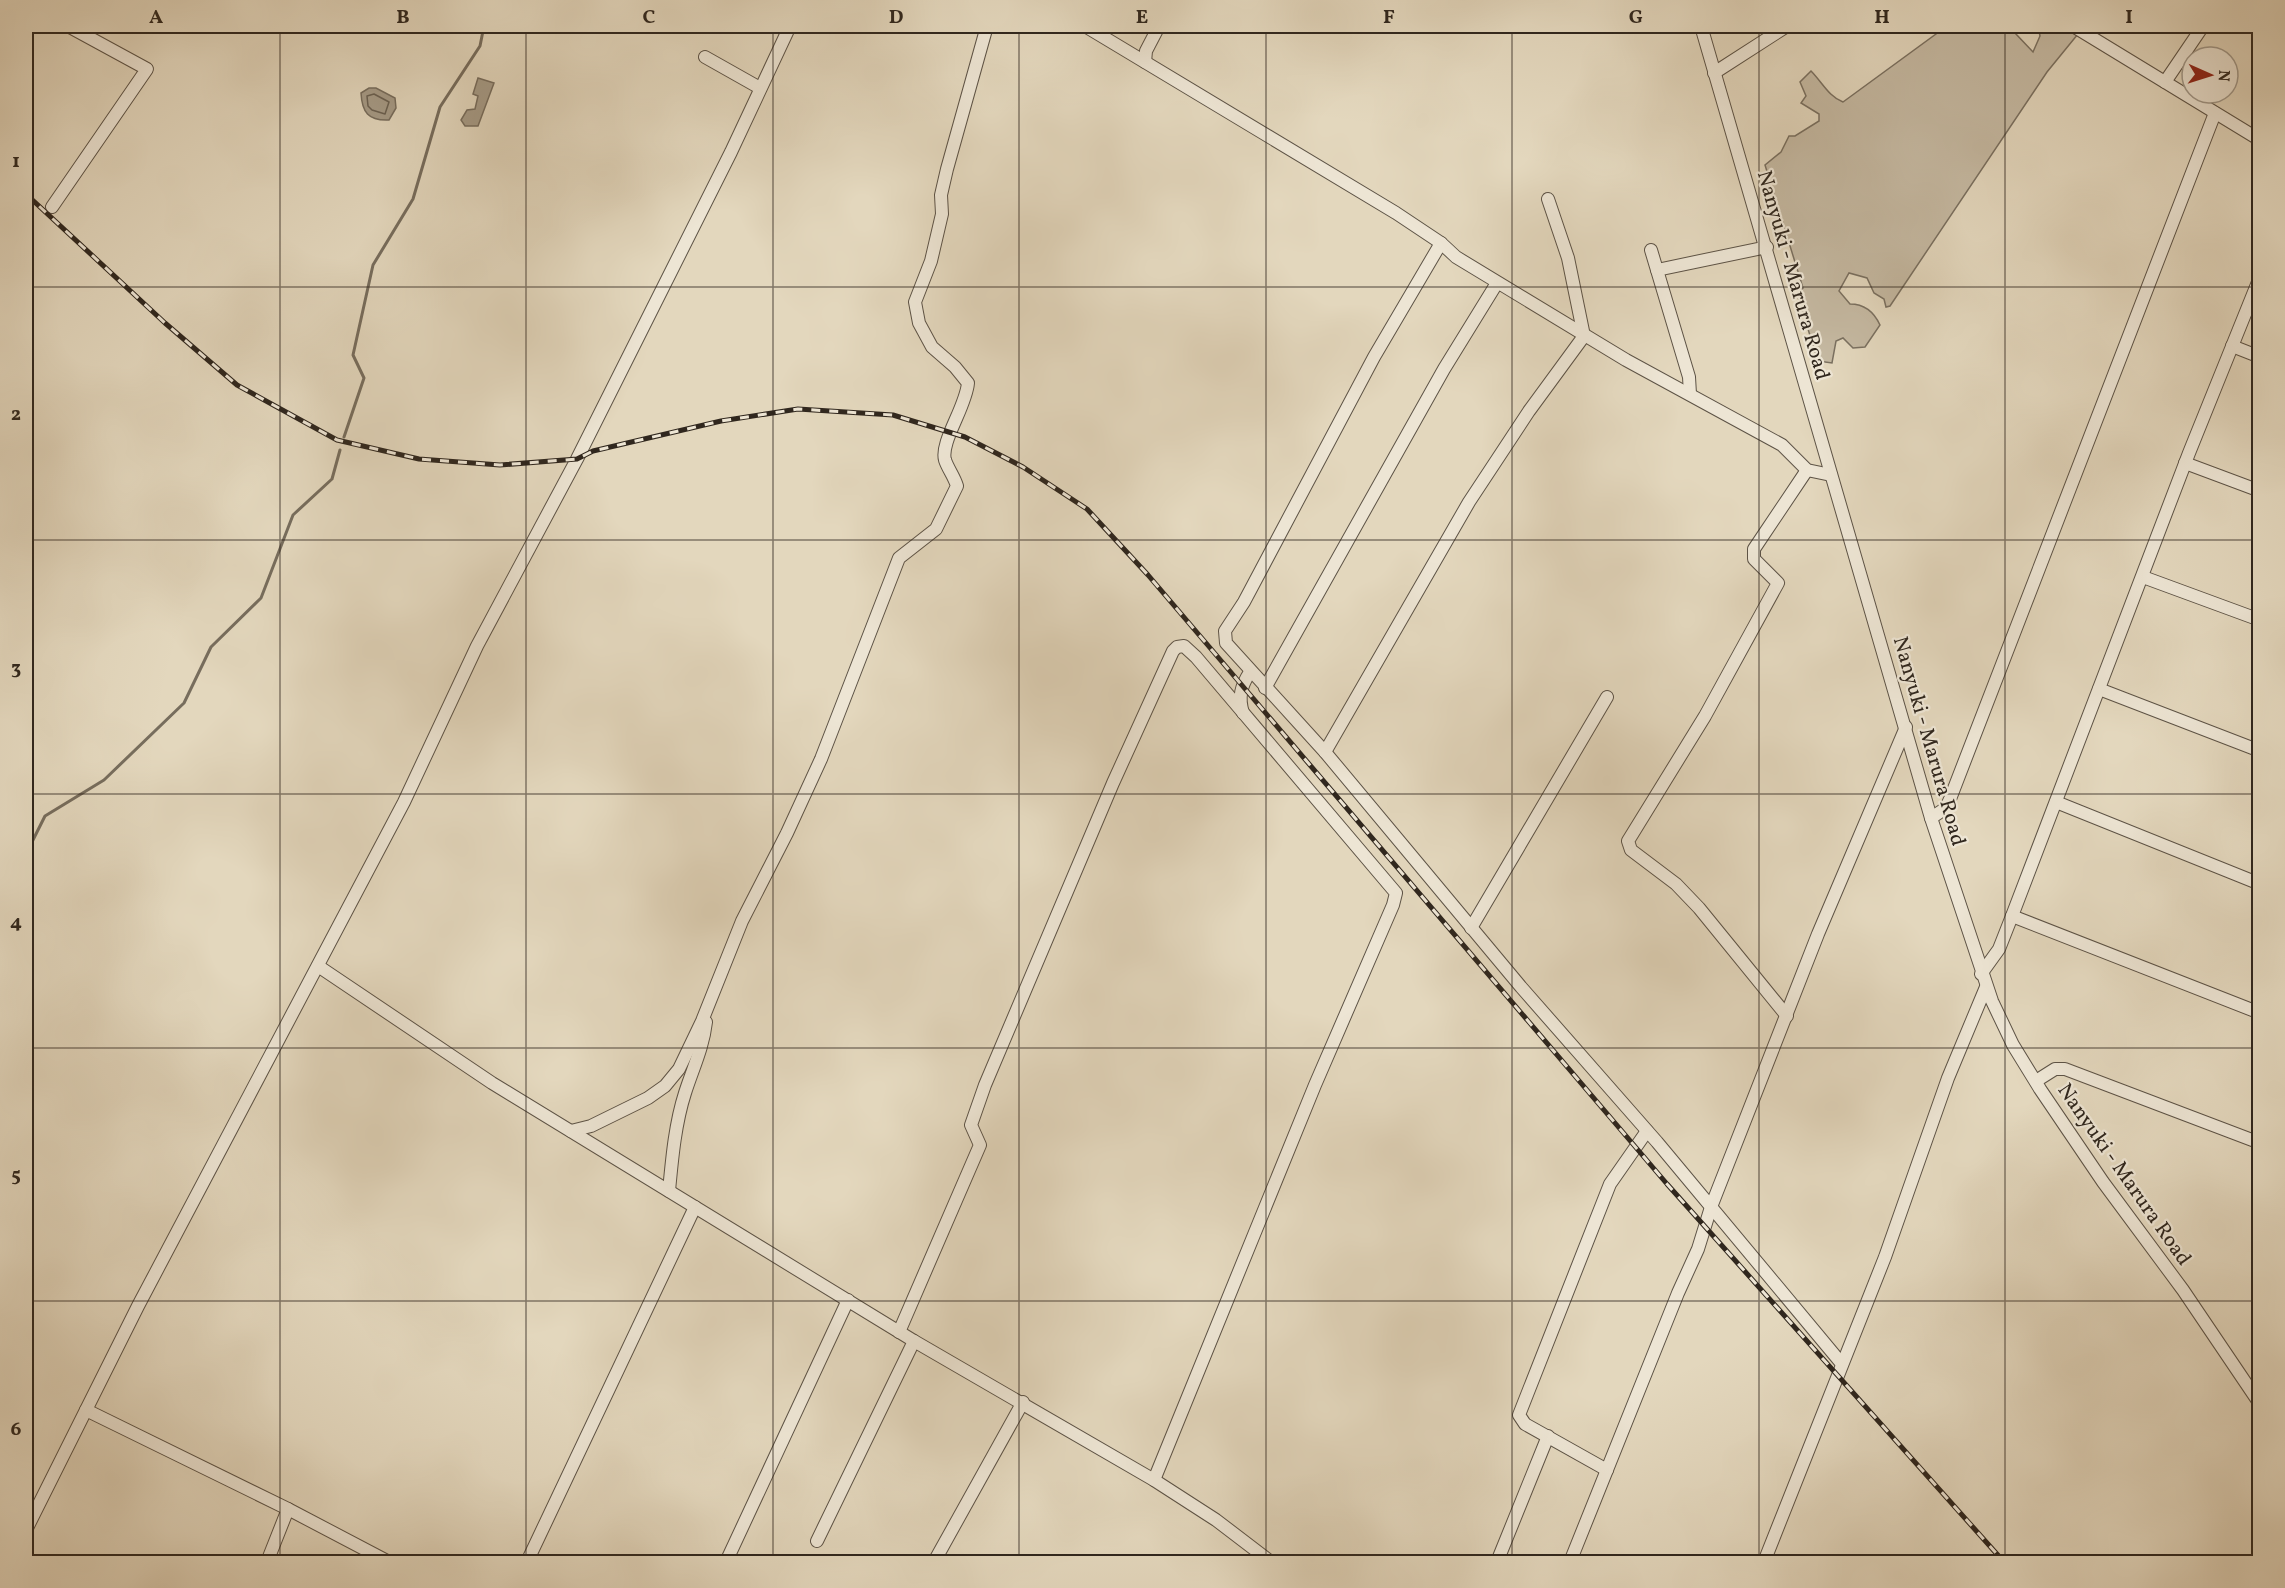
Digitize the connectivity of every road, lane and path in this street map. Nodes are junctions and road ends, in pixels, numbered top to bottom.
1 (68, 26) edge
2 (789, 26) edge
3 (987, 26) edge
4 (1085, 26) edge
5 (1160, 26) edge
6 (1701, 26) edge
7 (1787, 26) edge
8 (2073, 26) edge
9 (2202, 26) edge
10 (705, 57) dead end
11 (1145, 62) junction
12 (1713, 73) junction
13 (2166, 82) junction
14 (760, 87) junction
15 (2215, 113) junction
16 (2259, 140) edge
17 (1548, 199) dead end
18 (52, 207) dead end
19 (1441, 243) junction
20 (1767, 247) junction
21 (1652, 250) dead end
22 (1657, 270) junction
23 (2259, 277) edge
24 (1497, 283) junction
25 (1584, 336) junction
26 (2232, 346) junction
27 (2259, 357) edge
28 (1690, 394) junction
29 (2185, 464) junction
30 (1807, 470) junction
31 (1831, 475) junction
32 (2259, 491) edge
33 (2143, 577) junction
34 (2259, 620) edge
35 (1250, 672) junction
36 (1265, 688) junction
37 (2099, 689) junction
38 (1607, 697) dead end
39 (1243, 715) junction
40 (1906, 727) junction
41 (2259, 751) edge
42 (1325, 752) junction
43 (2056, 802) junction
44 (1931, 818) junction
45 (2259, 884) edge
46 (2012, 916) junction
47 (1471, 928) junction
48 (318, 966) junction
49 (1981, 974) junction
50 (1986, 987) junction
51 (708, 1006) junction
52 (2259, 1013) edge
53 (1787, 1016) junction
54 (2036, 1081) junction
55 (572, 1131) junction
56 (1647, 1131) junction
57 (2259, 1143) edge
58 (669, 1191) junction
59 (695, 1207) junction
60 (1711, 1207) junction
61 (848, 1300) junction
62 (899, 1332) junction
63 (914, 1341) junction
64 (1842, 1364) junction
65 (1023, 1402) junction
66 (2259, 1404) edge
67 (86, 1410) junction
68 (1548, 1436) junction
69 (1606, 1470) junction
70 (1154, 1480) junction
71 (288, 1509) junction
72 (26, 1530) edge
73 (817, 1541) dead end
74 (267, 1563) edge
75 (389, 1563) edge
76 (527, 1563) edge
77 (726, 1563) edge
78 (934, 1563) edge
79 (1271, 1563) edge
80 (1497, 1563) edge
81 (1570, 1563) edge
82 (1764, 1563) edge

1 - 18 street
2 - 14 street
3 - 51 street
4 - 11 street
5 - 11 street
6 - 12 street, Nanyuki - Marura Road
7 - 12 street
8 - 13 street
9 - 13 street
10 - 14 street
11 - 19 street
12 - 20 street, Nanyuki - Marura Road
13 - 15 street
14 - 48 street
15 - 16 street
15 - 44 street
17 - 25 street
19 - 24 street
19 - 35 street
20 - 22 street
20 - 31 street, Nanyuki - Marura Road
21 - 22 street
22 - 28 street
23 - 26 street
24 - 25 street
24 - 36 street
25 - 28 street
25 - 42 street
26 - 27 street
26 - 29 street
28 - 30 street
29 - 32 street
29 - 33 street
30 - 31 street
30 - 53 street
31 - 40 street, Nanyuki - Marura Road
33 - 34 street
33 - 37 street
35 - 36 street
35 - 39 street
36 - 42 street
37 - 41 street
37 - 43 street
38 - 47 street
39 - 62 street
39 - 70 street
40 - 44 street, Nanyuki - Marura Road
40 - 53 street
42 - 47 street
43 - 45 street
43 - 46 street
44 - 49 street, Nanyuki - Marura Road
46 - 49 street
46 - 52 street
47 - 56 street
48 - 55 street
48 - 67 street
49 - 50 street, Nanyuki - Marura Road
50 - 54 street, Nanyuki - Marura Road
50 - 64 street
51 - 55 street
51 - 58 street
53 - 60 street
54 - 57 street
54 - 66 street, Nanyuki - Marura Road
55 - 58 street
56 - 60 street
56 - 68 street
58 - 59 street
59 - 61 street
59 - 76 street
60 - 64 street
60 - 69 street
61 - 62 street
61 - 77 street
62 - 63 street
63 - 65 street
63 - 73 street
64 - 82 street
65 - 70 street
65 - 78 street
67 - 71 street
67 - 72 street
68 - 69 street
68 - 80 street
69 - 81 street
70 - 79 street
71 - 74 street
71 - 75 street

